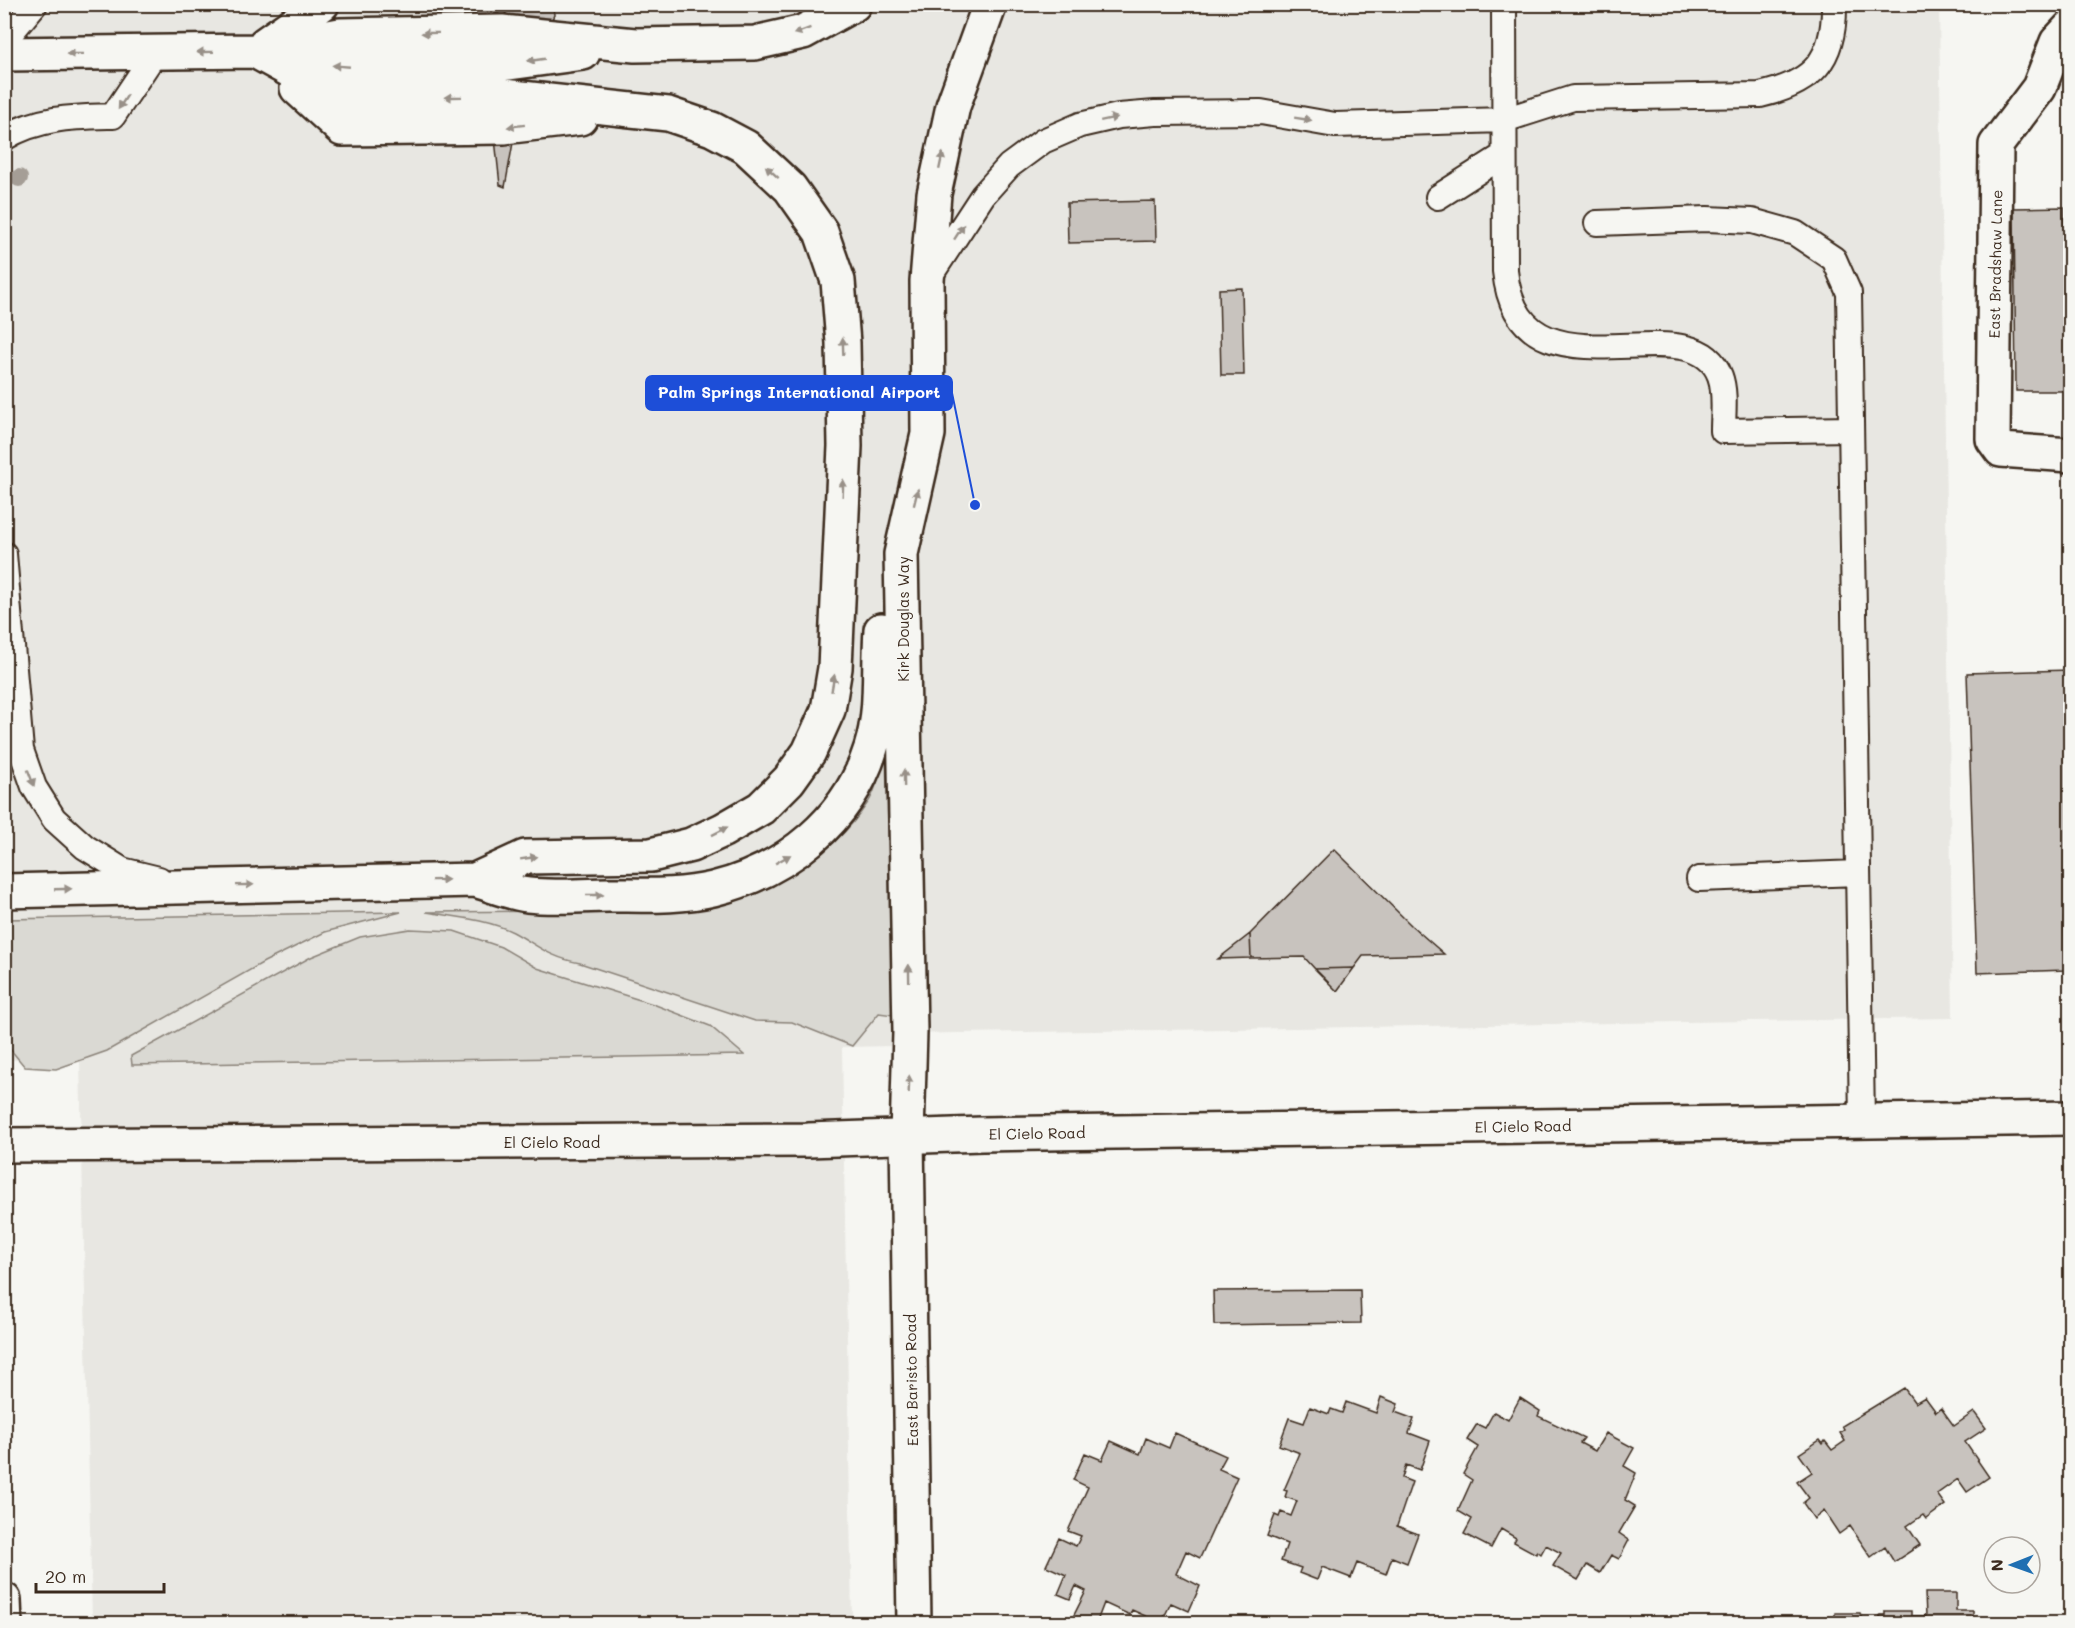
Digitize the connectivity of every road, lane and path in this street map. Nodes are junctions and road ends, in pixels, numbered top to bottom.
1 (35, 4) edge
2 (297, 4) edge
3 (322, 4) edge
4 (854, 4) edge
5 (990, 4) edge
6 (1504, 4) edge
7 (1834, 4) edge
8 (2070, 28) edge
9 (4, 41) edge
10 (255, 51) junction
11 (154, 53) junction
12 (4, 54) edge
13 (1504, 120) junction
14 (4, 138) edge
15 (1504, 155) junction
16 (1438, 197) dead end
17 (1597, 223) dead end
18 (927, 281) junction
19 (1851, 429) junction
20 (2070, 455) edge
21 (4, 554) edge
22 (901, 554) junction
23 (1858, 873) junction
24 (1699, 879) dead end
25 (475, 880) junction
26 (187, 886) junction
27 (4, 891) edge
28 (2070, 1118) edge
29 (1862, 1121) junction
30 (907, 1136) junction
31 (4, 1145) edge
32 (4, 1600) edge
33 (5, 1623) edge
34 (914, 1623) edge

1 - 9 lane
2 - 10 street
3 - 10 street
4 -> 10 street
18 -> 5 street, Kirk Douglas Way
6 - 13 lane
7 - 13 lane
8 - 20 street, East Bradshaw Lane
10 -> 11 street
25 -> 10 street
11 -> 12 street
11 -> 14 lane
13 - 15 lane
18 -> 13 lane
15 - 16 lane
15 - 19 lane
17 - 19 lane
22 -> 18 street, Kirk Douglas Way
19 - 23 lane
21 -> 26 lane
25 -> 22 street
30 -> 22 street, Kirk Douglas Way
23 - 24 lane
23 - 29 lane
26 -> 25 street
27 -> 26 street
28 - 29 street, El Cielo Road
29 - 30 street, El Cielo Road
30 - 31 street, El Cielo Road
30 - 34 street, East Baristo Road
32 - 33 street

